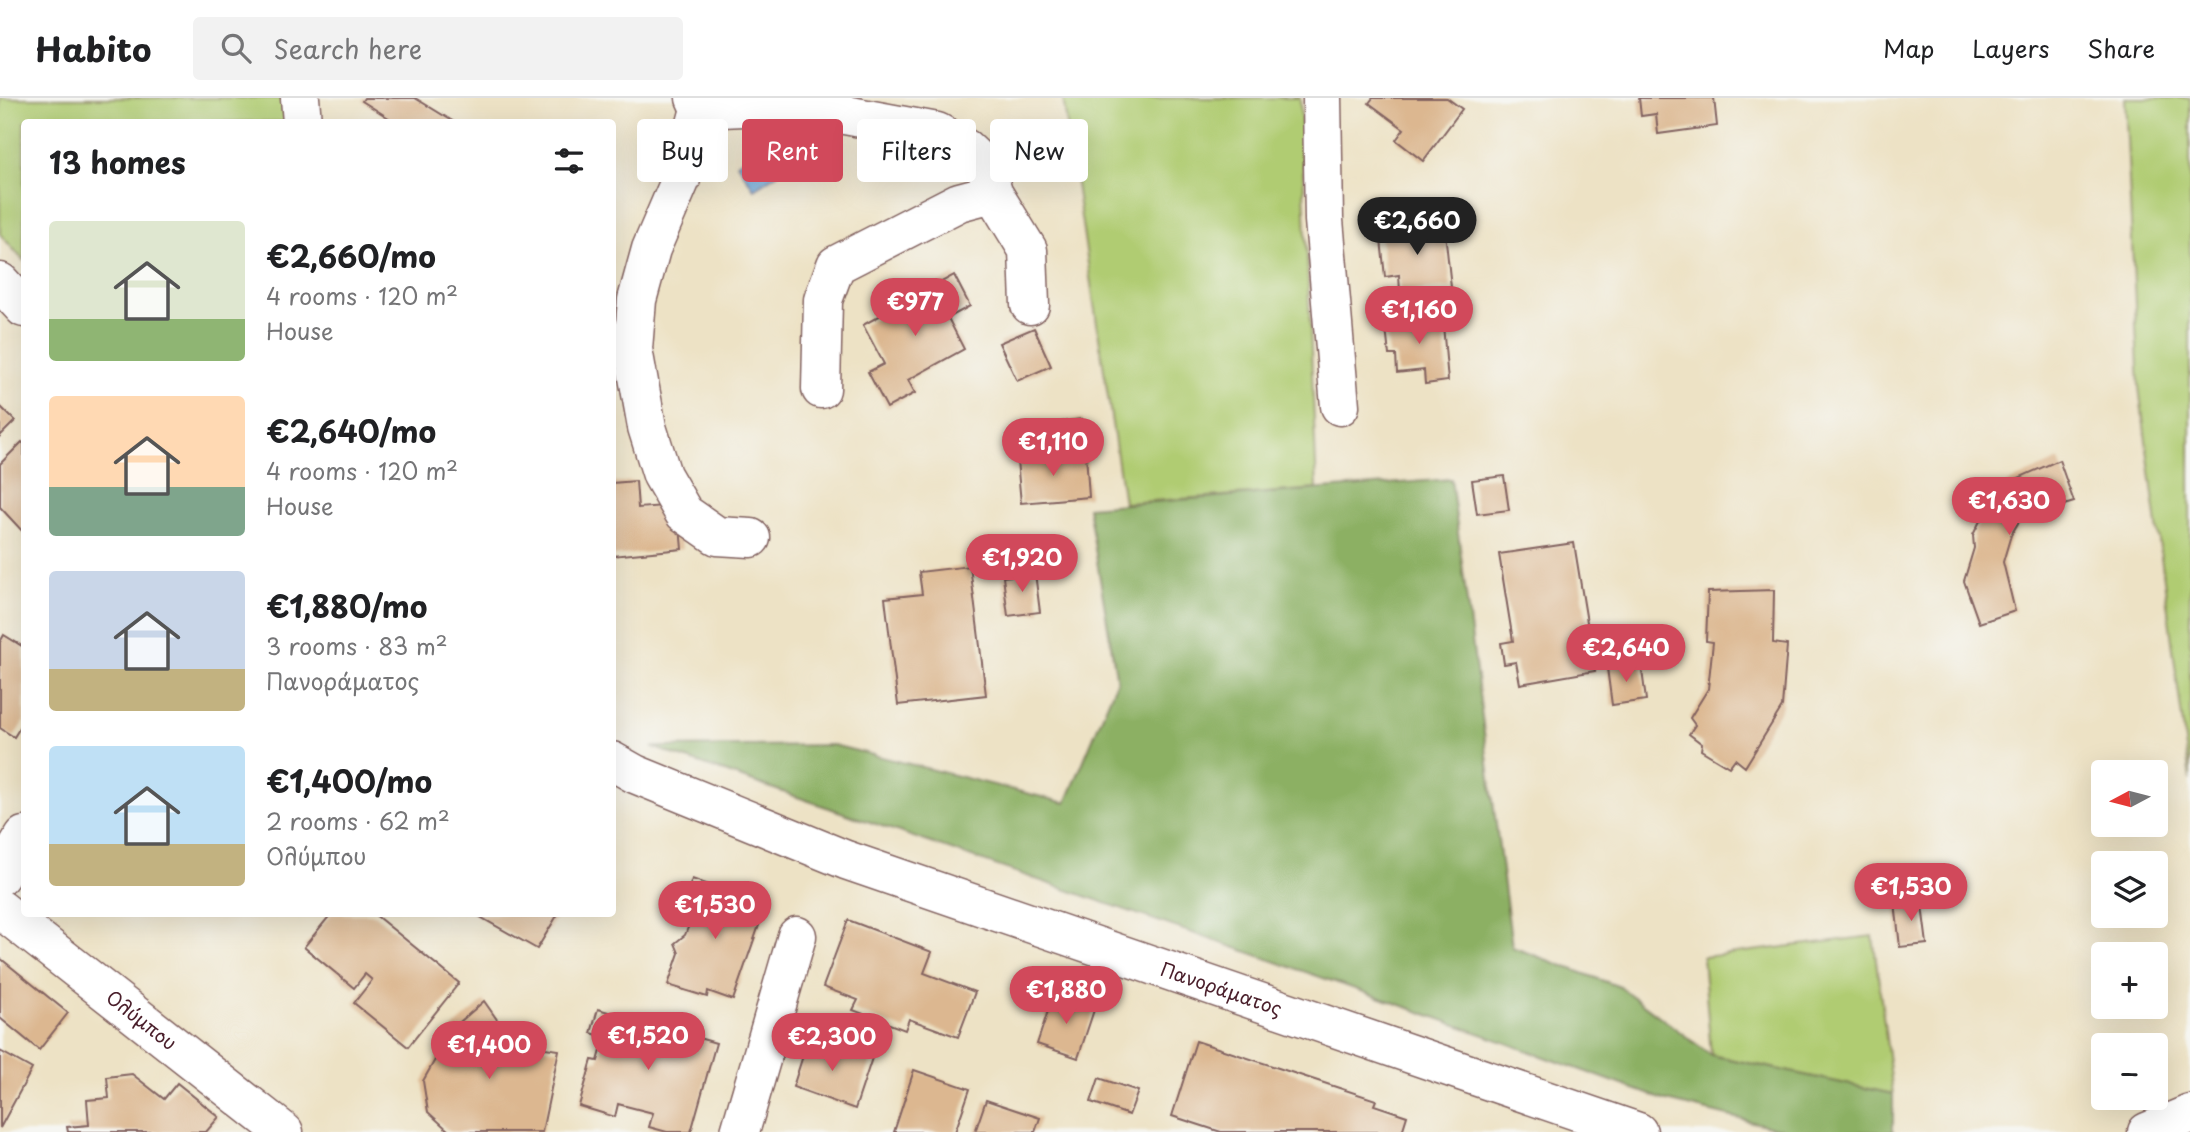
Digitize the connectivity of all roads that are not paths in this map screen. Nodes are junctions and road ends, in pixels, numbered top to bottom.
1 (300, 98) edge
2 (1322, 98) edge
3 (697, 103) edge
4 (302, 119) edge
5 (993, 193) junction
6 (629, 273) edge
7 (0, 282) edge
8 (21, 305) edge
9 (1030, 305) dead end
10 (821, 389) dead end
11 (1340, 406) dead end
12 (751, 538) dead end
13 (616, 763) edge
14 (21, 841) edge
15 (0, 876) edge
16 (0, 909) edge
17 (797, 936) dead end
18 (2190, 1114) edge
19 (284, 1132) edge
20 (740, 1132) edge
21 (1639, 1132) edge
22 (2147, 1132) edge

1 - 4 street
2 - 11 street
3 - 5 street
3 - 6 street
5 - 9 street
5 - 10 street
6 - 12 street
7 - 8 street
13 - 21 street, Πανοράματος
14 - 15 street
16 - 19 street, Ολύμπου
17 - 20 street
18 - 22 street

